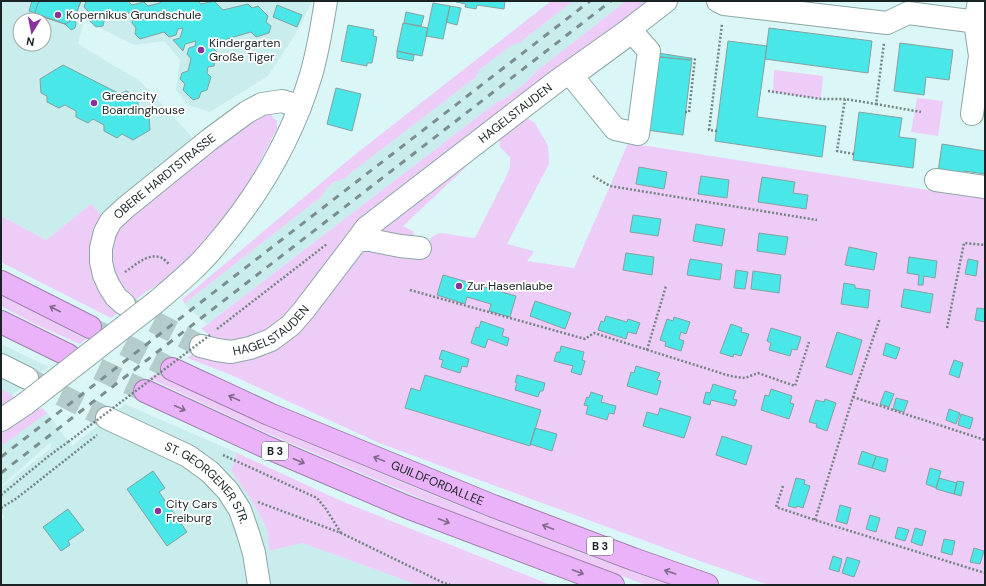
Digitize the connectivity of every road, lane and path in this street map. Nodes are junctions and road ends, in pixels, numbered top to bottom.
1 (326, 1) edge
2 (666, 1) edge
3 (721, 2) edge
4 (980, 15) edge
5 (887, 23) junction
6 (695, 60) dead end
7 (768, 91) dead end
8 (845, 99) junction
9 (876, 104) junction
10 (300, 107) junction
11 (685, 112) dead end
12 (921, 112) dead end
13 (972, 114) dead end
14 (717, 131) dead end
15 (854, 154) dead end
16 (593, 176) dead end
17 (936, 180) dead end
18 (985, 187) edge
19 (817, 220) dead end
20 (360, 236) junction
21 (329, 243) dead end
22 (985, 246) edge
23 (420, 248) dead end
24 (170, 264) dead end
25 (122, 274) dead end
26 (1, 282) edge
27 (666, 286) dead end
28 (410, 290) dead end
29 (124, 304) tunnel mouth
30 (880, 318) dead end
31 (1, 322) edge
32 (90, 327) tunnel mouth
33 (946, 328) dead end
34 (216, 330) dead end
35 (205, 340) joint
36 (809, 342) dead end
37 (647, 350) junction
38 (68, 355) tunnel mouth
39 (1, 365) edge
40 (172, 369) tunnel mouth
41 (27, 378) tunnel mouth
42 (144, 391) tunnel mouth
43 (854, 397) junction
44 (1, 420) edge
45 (111, 420) joint
46 (985, 440) edge
47 (275, 479) dead end
48 (783, 486) dead end
49 (1, 495) edge
50 (257, 502) dead end
51 (1, 508) edge
52 (815, 520) junction
53 (341, 533) junction
54 (985, 573) edge
55 (259, 585) edge
56 (450, 585) edge
57 (612, 585) edge
58 (707, 585) edge

1 - 10 street
2 - 20 street, HAGELSTAUDEN
3 - 5 street
3 - 14 path
4 - 5 street
4 - 13 street
5 - 9 path
6 - 11 path
7 - 8 path
8 - 9 path
8 - 15 path
9 - 12 path
10 - 29 street, OBERE HARDTSTRASSE
10 - 44 street, bridge
16 - 19 path
17 - 18 street
20 - 23 street
20 - 35 street, HAGELSTAUDEN
21 - 34 path, HAGELSTAUDEN
22 - 33 path
24 - 25 path
32 -> 26 highway
27 - 37 path
28 - 37 path
30 - 43 path
31 - 38 highway
35 - 49 path, bridge
36 - 37 path
39 - 41 street
58 -> 40 highway, GUILDFORDALLEE / B 3
42 -> 57 highway, B 3
43 - 46 path
43 - 52 path
45 - 51 path
45 - 55 street, ST. GEORGENER STR.
47 - 53 path
48 - 52 path
50 - 53 path
52 - 54 path
53 - 56 path

